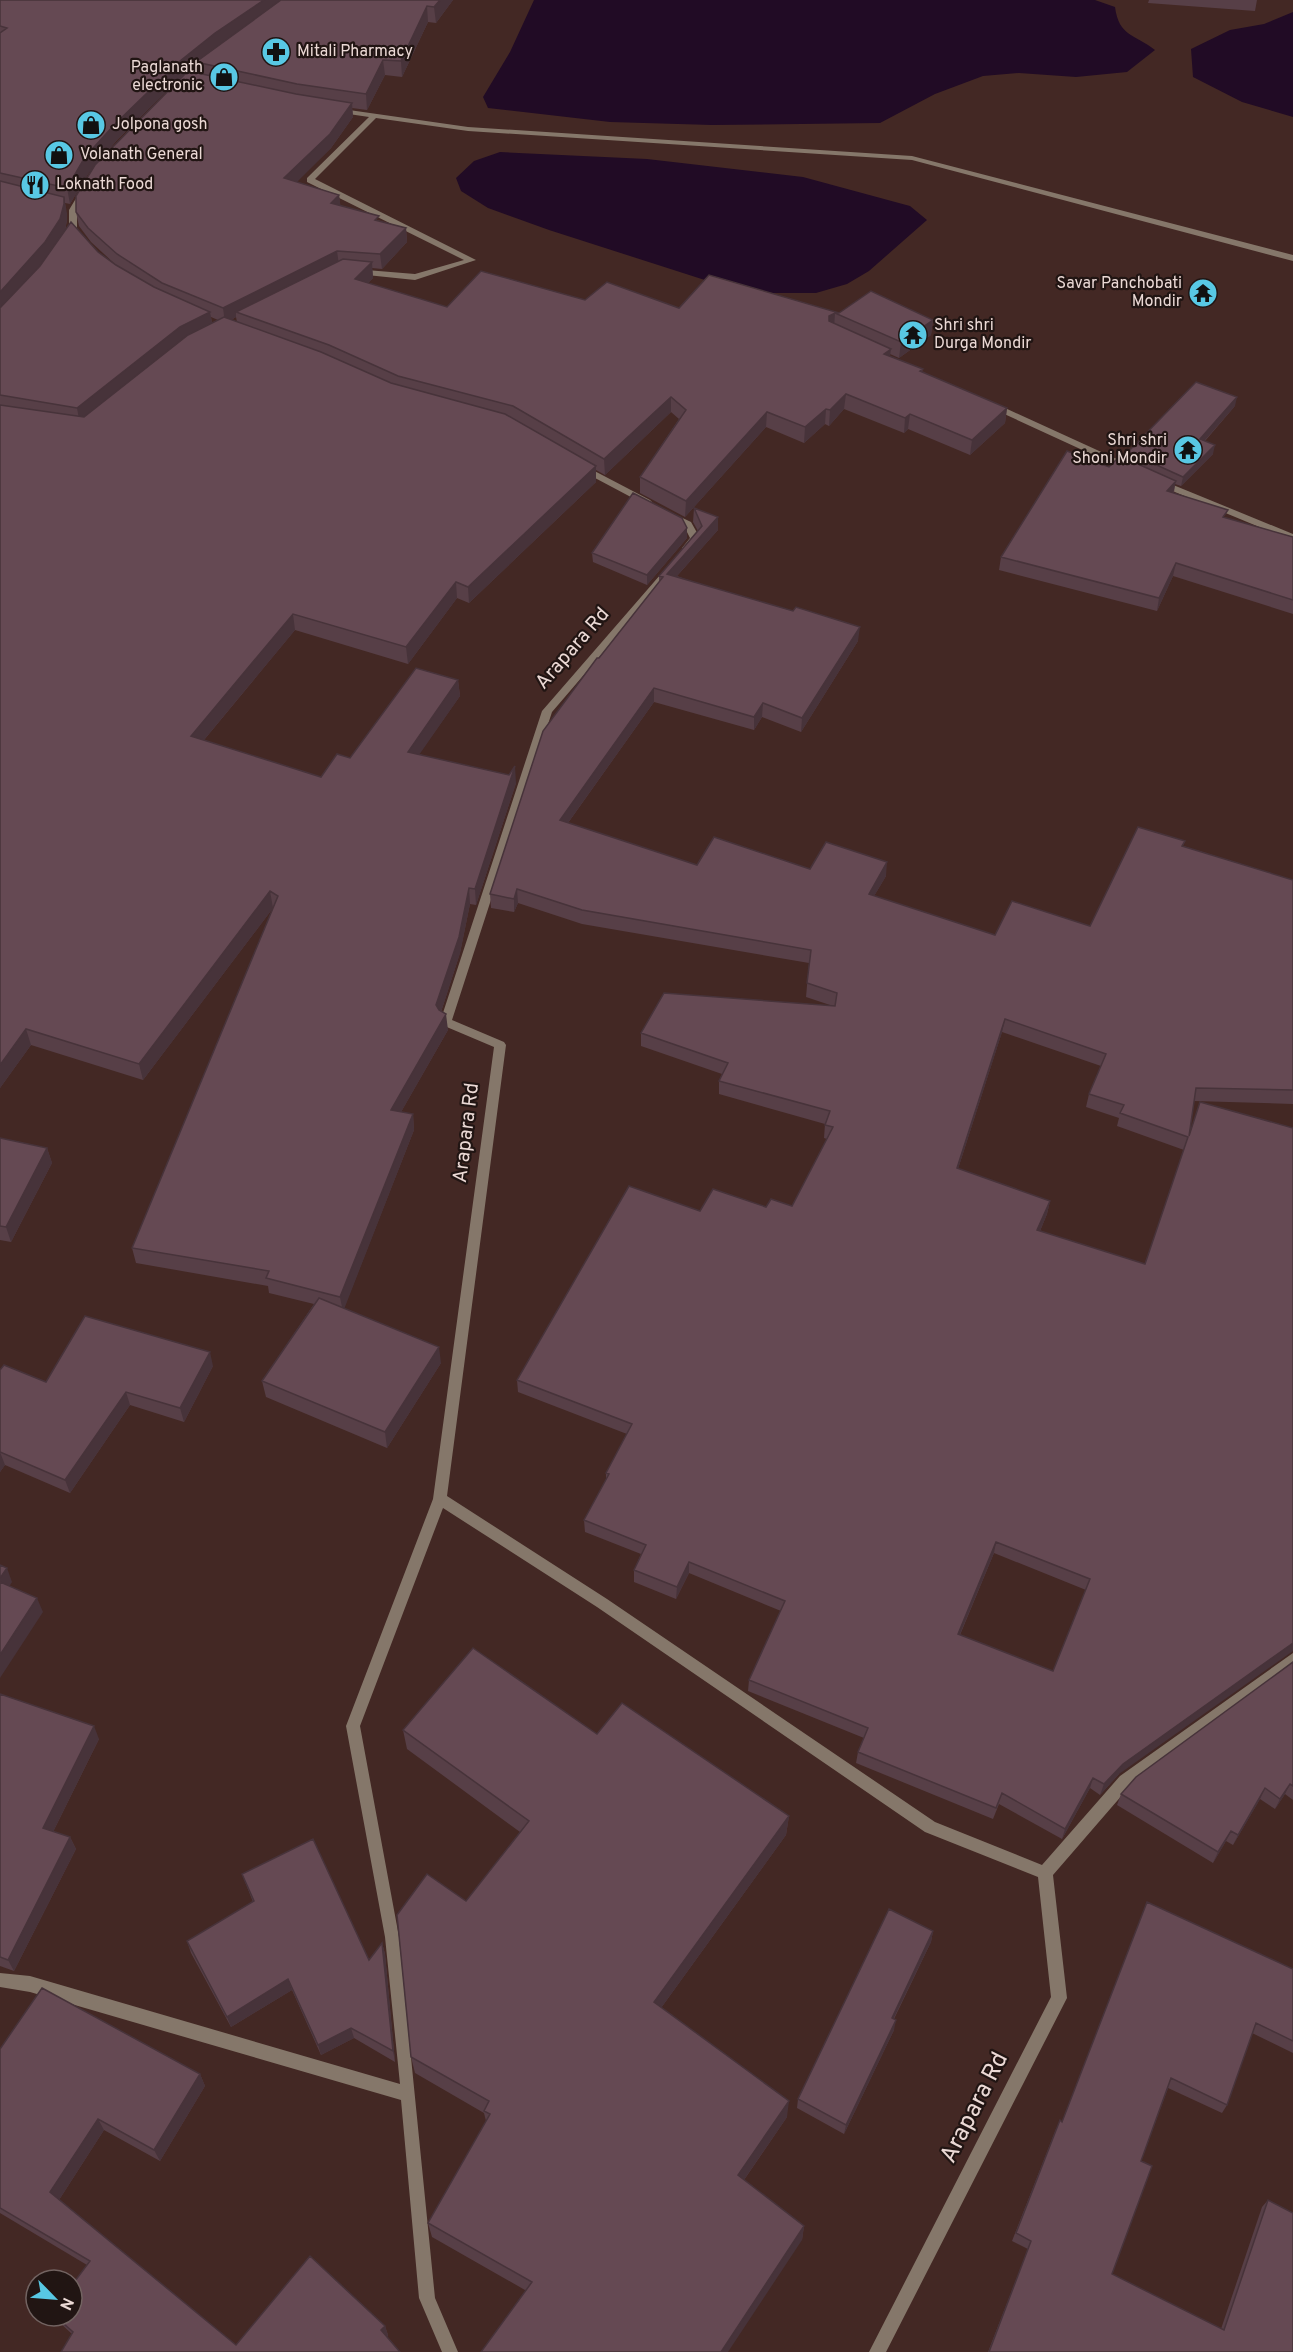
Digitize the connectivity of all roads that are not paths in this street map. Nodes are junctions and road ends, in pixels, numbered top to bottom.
1 (331, 109) edge
2 (374, 116) junction
3 (88, 186) edge
4 (63, 207) edge
5 (74, 210) junction
6 (63, 246) edge
7 (1293, 258) edge
8 (343, 269) edge
9 (982, 401) edge
10 (572, 462) edge
11 (1142, 474) edge
12 (1153, 479) edge
13 (1293, 538) edge
14 (440, 1499) junction
15 (1293, 1659) edge
16 (1045, 1873) junction
17 (0, 1980) edge
18 (408, 2094) junction
19 (450, 2352) edge
20 (877, 2352) edge

1 - 2 street
2 - 7 street
2 - 8 street
3 - 5 street
4 - 5 street
5 - 6 street
9 - 11 street
10 - 14 street, Arapara Rd
12 - 13 street
14 - 16 street
14 - 18 street
15 - 16 street
16 - 20 street, Arapara Rd
17 - 18 street
18 - 19 street

